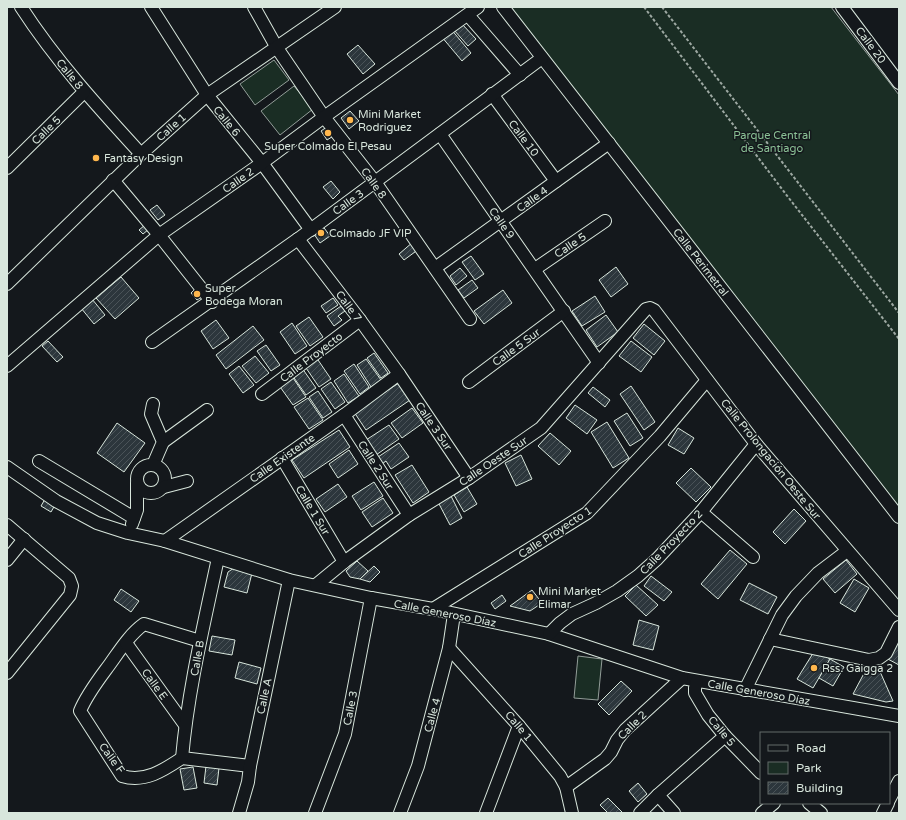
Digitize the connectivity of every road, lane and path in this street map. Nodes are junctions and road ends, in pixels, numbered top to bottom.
1 (21, 7) edge
2 (151, 7) edge
3 (254, 7) edge
4 (335, 7) edge
5 (478, 7) edge
6 (503, 7) edge
7 (644, 7) edge
8 (662, 7) edge
9 (842, 7) edge
10 (468, 15) junction
11 (277, 48) junction
12 (542, 58) junction
13 (520, 75) junction
14 (898, 77) edge
15 (84, 92) junction
16 (492, 94) junction
17 (206, 95) junction
18 (324, 117) junction
19 (440, 134) junction
20 (609, 143) junction
21 (141, 154) junction
22 (262, 163) junction
23 (7, 168) edge
24 (113, 180) junction
25 (556, 181) junction
26 (375, 182) junction
27 (501, 221) junction
28 (605, 221) dead end
29 (311, 230) junction
30 (159, 235) junction
31 (298, 239) junction
32 (435, 268) junction
33 (535, 269) junction
34 (7, 284) edge
35 (212, 302) junction
36 (646, 309) joint
37 (564, 312) junction
38 (899, 313) edge
39 (470, 319) dead end
40 (360, 320) junction
41 (899, 339) edge
42 (152, 342) dead end
43 (599, 363) junction
44 (7, 366) edge
45 (399, 374) junction
46 (707, 380) junction
47 (469, 382) dead end
48 (262, 394) dead end
49 (153, 404) dead end
50 (207, 410) dead end
51 (344, 415) junction
52 (163, 442) junction
53 (756, 444) junction
54 (282, 458) junction
55 (38, 461) dead end
56 (153, 465) junction
57 (7, 467) edge
58 (469, 478) junction
59 (187, 481) dead end
60 (137, 483) junction
61 (164, 487) junction
62 (149, 493) junction
63 (701, 512) junction
64 (135, 514) junction
65 (409, 515) junction
66 (899, 517) edge
67 (7, 525) edge
68 (128, 533) junction
69 (24, 539) junction
70 (165, 541) junction
71 (847, 551) junction
72 (753, 557) dead end
73 (218, 558) junction
74 (7, 560) edge
75 (344, 562) junction
76 (289, 580) junction
77 (316, 585) junction
78 (372, 598) junction
79 (433, 609) junction
80 (899, 610) edge
81 (454, 614) junction
82 (899, 628) edge
83 (549, 634) junction
84 (770, 640) junction
85 (200, 641) junction
86 (126, 643) junction
87 (449, 648) junction
88 (7, 673) edge
89 (682, 678) junction
90 (697, 682) junction
91 (745, 690) junction
92 (899, 716) edge
93 (185, 725) junction
94 (520, 726) junction
95 (725, 736) junction
96 (182, 758) junction
97 (250, 766) junction
98 (760, 772) edge
99 (899, 780) edge
100 (566, 787) junction
101 (658, 794) junction
102 (890, 798) edge
103 (773, 804) edge
104 (810, 804) edge
105 (239, 813) edge
106 (315, 813) edge
107 (400, 813) edge
108 (486, 813) edge
109 (572, 813) edge
110 (640, 813) edge
111 (674, 813) edge
112 (762, 813) edge
113 (821, 813) edge

1 - 15 street, Calle 8
2 - 17 street, Calle 6
3 - 11 street, Calle 8
4 - 11 street, Calle 1
5 - 10 street, Calle 2
6 - 12 street, Calle Perimetral
7 - 41 path
8 - 38 path
9 - 14 street, Calle 20
10 - 13 street
10 - 18 street, Calle 2
11 - 17 street, Calle 1
11 - 18 street, Calle 8
12 - 13 street, Calle 3
12 - 20 street, Calle Perimetral
13 - 16 street, Calle 3
15 - 21 street, Calle 8
15 - 23 street, Calle 5
16 - 19 street, Calle 3
16 - 25 street, Calle 10
17 - 21 street, Calle 1
17 - 22 street, Calle 6
18 - 22 street, Calle 2
18 - 26 street, Calle 8
19 - 26 street, Calle 3
19 - 27 street, Calle 9
20 - 25 street, Calle 4
20 - 66 street, Calle Perimetral
21 - 24 street, Calle 1
22 - 29 street, Calle 6
22 - 30 street, Calle 2
24 - 30 street
24 - 34 street, Calle 1
25 - 27 street, Calle 4
26 - 29 street, Calle 3
26 - 32 street, Calle 8
27 - 32 street, Calle 4
27 - 33 street, Calle 9
28 - 33 street, Calle 5
29 - 31 street, Calle 3
30 - 35 street
30 - 44 street, Calle 2
31 - 35 street, Calle 3
31 - 40 street, Calle 7
32 - 39 street, Calle 8
33 - 37 street, Calle 9
35 - 42 street, Calle 3
36 - 43 street, Calle Oeste Sur
36 - 46 street, Calle Prolongación Oeste Sur
37 - 43 street, Calle 9
37 - 47 street, Calle 5 Sur
40 - 45 street, Calle 7
40 - 48 street, Calle Proyecto
43 - 58 street, Calle Oeste Sur
45 - 51 street, Calle Existente
45 - 58 street, Calle 3 Sur
46 - 53 street, Calle Prolongación Oeste Sur
46 - 79 street, Calle Proyecto 1
49 - 52 street
50 - 52 street
51 - 54 street, Calle Existente
51 - 65 street, Calle 2 Sur
52 - 56 street
53 - 63 street, Calle Proyecto 2
53 - 71 street, Calle Prolongación Oeste Sur
54 - 70 street, Calle Existente
54 - 75 street, Calle 1 Sur
55 - 64 street
56 - 60 street
56 - 61 street
57 - 68 street, Calle Generoso Díaz
58 - 65 street, Calle Oeste Sur
59 - 61 street
60 - 62 street
60 - 64 street
61 - 62 street
62 - 64 street
63 - 72 street
63 - 83 street, Calle Proyecto 2
64 - 68 street
65 - 75 street, Calle Oeste Sur
67 - 69 street
68 - 70 street, Calle Generoso Díaz
69 - 74 street
69 - 88 street
70 - 73 street, Calle Generoso Díaz
71 - 80 street, Calle Prolongación Oeste Sur
71 - 84 street
73 - 76 street, Calle Generoso Díaz
73 - 85 street, Calle B
75 - 77 street, Calle Oeste Sur
76 - 77 street, Calle Generoso Díaz
76 - 97 street, Calle A
77 - 78 street, Calle Generoso Díaz
78 - 79 street, Calle Generoso Díaz
78 - 106 street, Calle 3
79 - 81 street, Calle Generoso Díaz
81 - 83 street, Calle Generoso Díaz
81 - 87 street, Calle 4
82 - 84 street
83 - 89 street, Calle Generoso Díaz
84 - 91 street
85 - 86 street
85 - 93 street, Calle B
86 - 93 street, Calle E
86 - 96 street, Calle F
87 - 94 street, Calle 1
87 - 107 street, Calle 4
89 - 90 street, Calle Generoso Díaz
89 - 100 street, Calle 2
90 - 91 street, Calle Generoso Díaz
90 - 95 street, Calle 5
91 - 92 street, Calle Generoso Díaz
93 - 96 street, Calle B
94 - 100 street, Calle 1
94 - 108 street
95 - 98 street, Calle 5
95 - 101 street
96 - 97 street
97 - 105 street, Calle A
99 - 102 street
100 - 109 street, Calle 1
101 - 110 street
101 - 111 street
103 - 112 street
104 - 113 street

